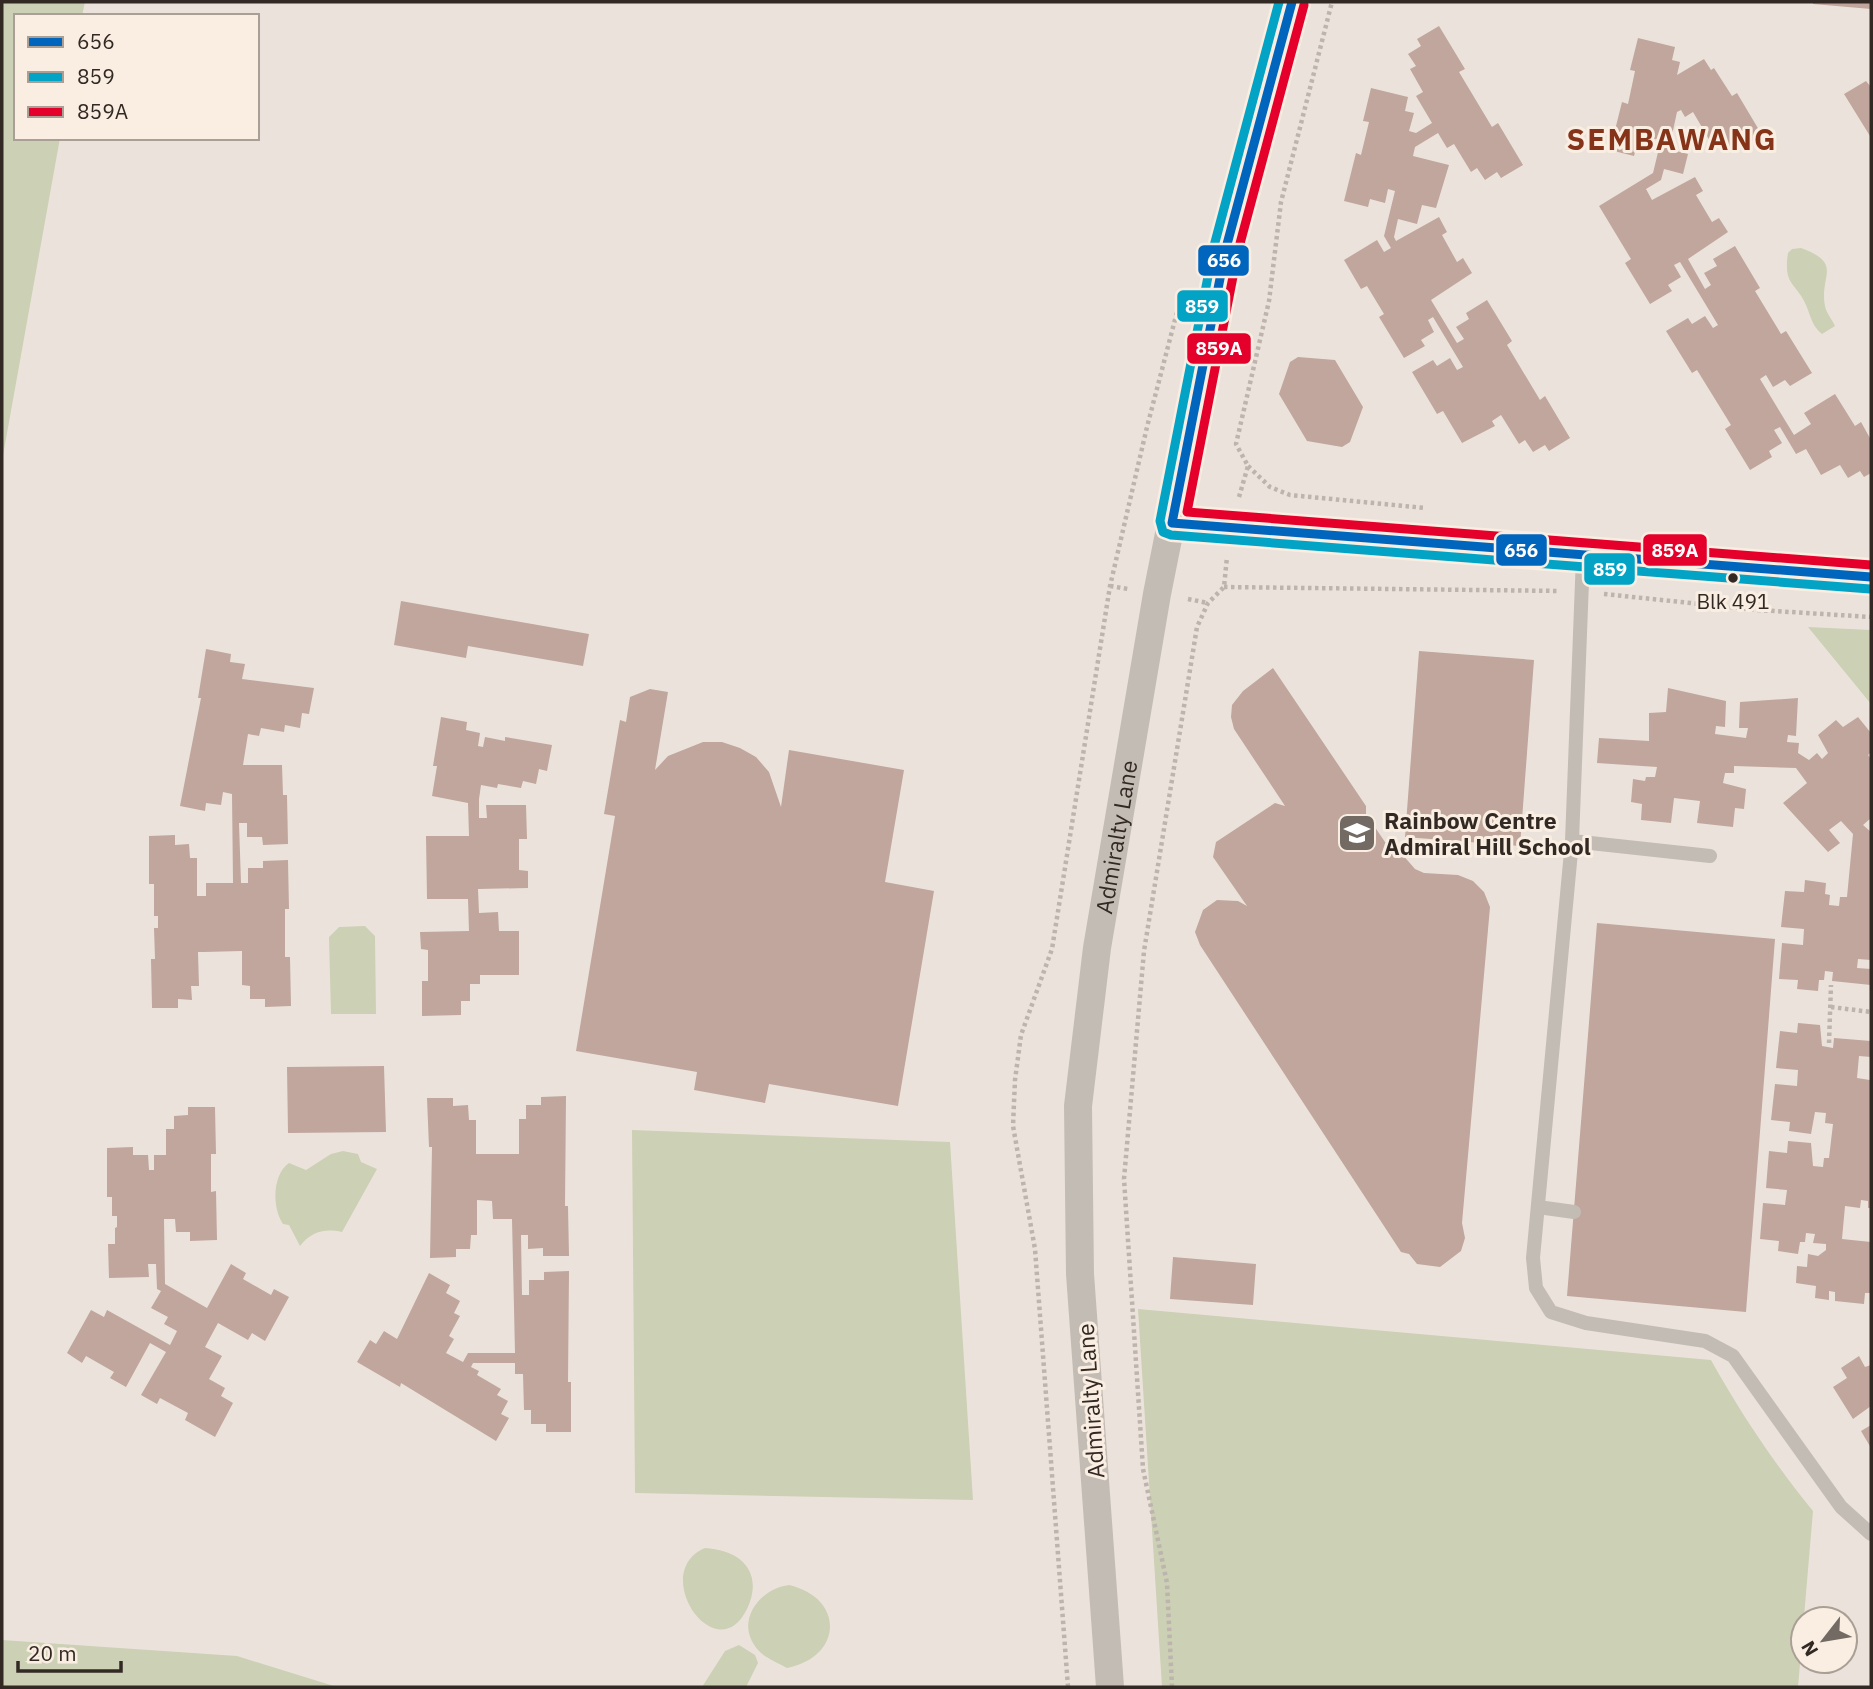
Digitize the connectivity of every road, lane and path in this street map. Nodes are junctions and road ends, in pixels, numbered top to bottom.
1 (1292, 2) edge
2 (1332, 2) edge
3 (1172, 523) junction
4 (1230, 529) junction
5 (1584, 556) junction
6 (1871, 576) edge
7 (1224, 587) junction
8 (1583, 592) junction
9 (1871, 617) edge
10 (1572, 841) junction
11 (1710, 856) dead end
12 (1831, 985) dead end
13 (1830, 1007) junction
14 (1871, 1012) edge
15 (1829, 1043) dead end
16 (1538, 1207) junction
17 (1574, 1212) dead end
18 (1871, 1534) edge
19 (1110, 1687) edge
20 (1172, 1687) edge

1 - 3 street, Admiralty Lane
2 - 4 path
3 - 4 street
3 - 19 street, Admiralty Lane
4 - 5 street
4 - 7 path
5 - 6 street
5 - 8 lane
7 - 8 path
7 - 20 path
8 - 9 path
8 - 10 lane
10 - 11 lane
10 - 16 lane
12 - 13 path
13 - 14 path
13 - 15 path
16 - 17 lane
16 - 18 lane

